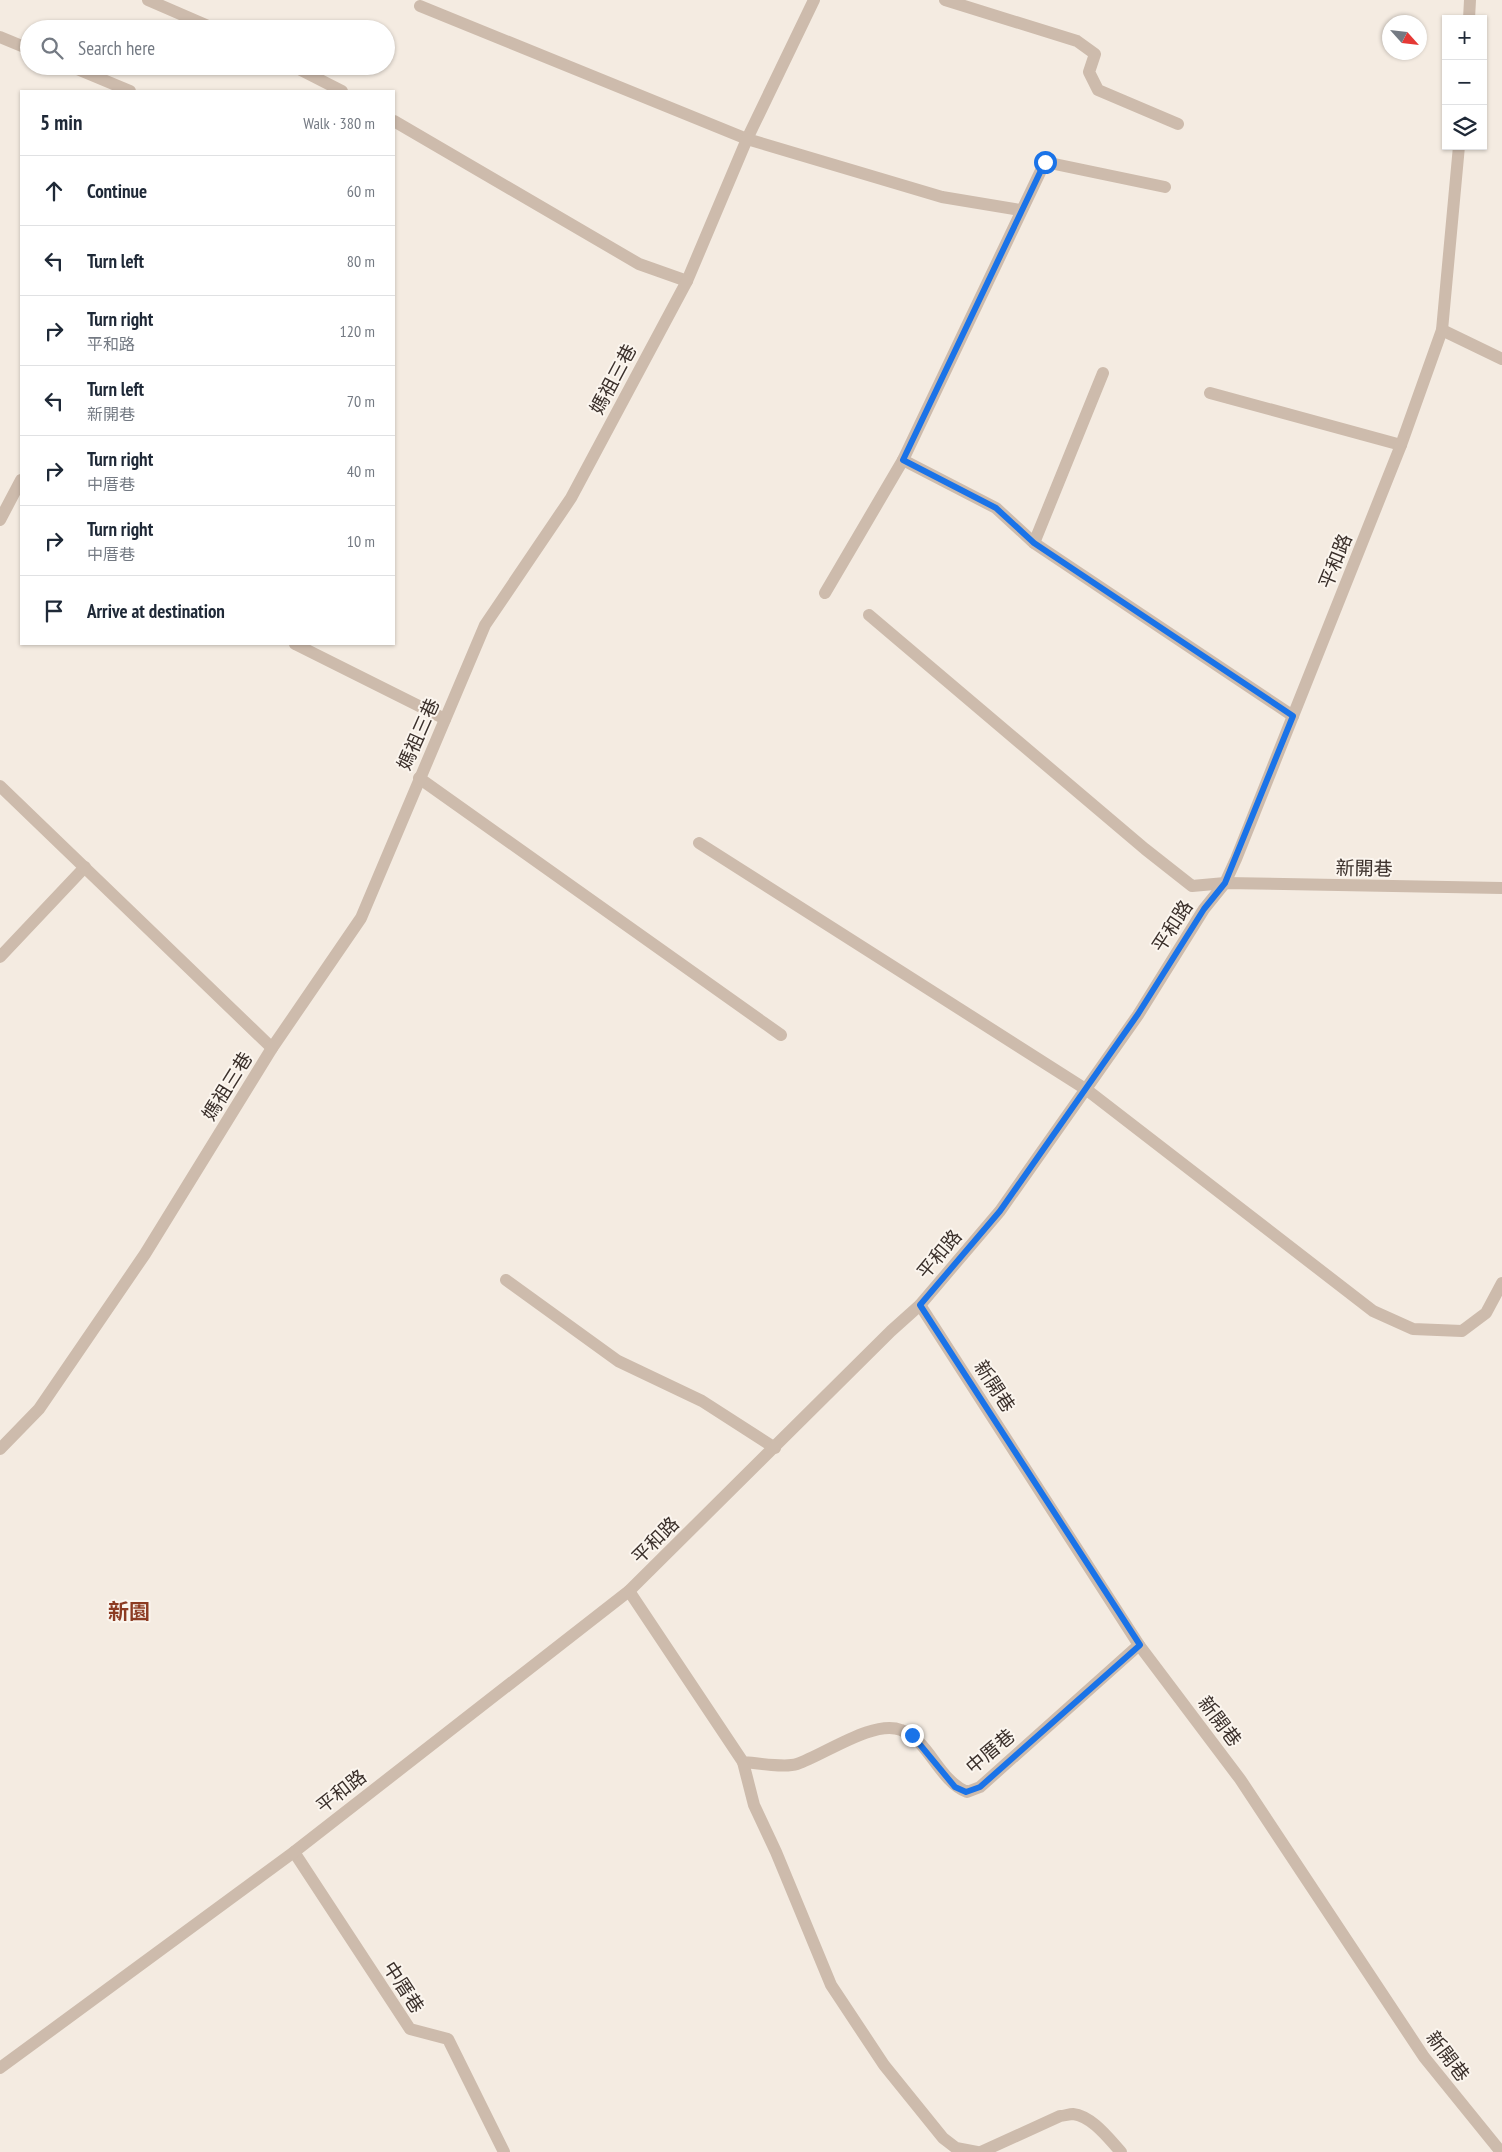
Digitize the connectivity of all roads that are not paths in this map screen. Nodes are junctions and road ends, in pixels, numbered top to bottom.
1 (148, 0) edge
2 (814, 0) edge
3 (945, 0) edge
4 (1470, 0) edge
5 (420, 6) dead end
6 (1469, 15) edge
7 (194, 20) edge
8 (0, 37) edge
9 (20, 45) edge
10 (92, 75) edge
11 (311, 75) edge
12 (128, 90) edge
13 (340, 90) edge
14 (395, 122) edge
15 (1178, 124) dead end
16 (747, 140) junction
17 (1459, 150) edge
18 (1166, 187) dead end
19 (1020, 210) junction
20 (687, 281) junction
21 (1442, 330) junction
22 (1502, 359) edge
23 (1103, 373) dead end
24 (1210, 394) dead end
25 (1401, 445) junction
26 (903, 460) junction
27 (20, 485) edge
28 (16, 503) edge
29 (0, 520) edge
30 (1034, 543) junction
31 (826, 593) dead end
32 (868, 615) dead end
33 (298, 645) edge
34 (1293, 716) junction
35 (445, 719) junction
36 (419, 778) junction
37 (0, 786) edge
38 (698, 843) dead end
39 (85, 867) junction
40 (1225, 883) junction
41 (1502, 888) edge
42 (0, 956) edge
43 (781, 1035) dead end
44 (272, 1048) junction
45 (1087, 1090) junction
46 (506, 1280) dead end
47 (1502, 1282) edge
48 (920, 1305) junction
49 (775, 1448) junction
50 (0, 1449) edge
51 (630, 1591) junction
52 (1140, 1645) junction
53 (743, 1762) junction
54 (294, 1852) junction
55 (0, 2068) edge
56 (504, 2152) edge
57 (976, 2152) edge
58 (981, 2152) edge
59 (1121, 2152) edge
60 (1501, 2152) edge

1 - 7 street
2 - 16 street, 媽祖三巷
3 - 15 street
4 - 6 street
5 - 16 street
8 - 9 street
10 - 12 street
11 - 13 street
14 - 20 street
16 - 19 street
16 - 20 street, 媽祖三巷
17 - 21 street, 平和路
18 - 19 street
19 - 26 street
20 - 35 street, 媽祖三巷
21 - 22 street
21 - 25 street, 平和路
23 - 30 street
24 - 25 street
25 - 34 street, 平和路
26 - 30 street
26 - 31 street
27 - 28 street
28 - 29 street
30 - 34 street
32 - 40 street, 新開巷
33 - 35 street
34 - 40 street, 平和路
35 - 36 street, 媽祖三巷
36 - 43 street
36 - 44 street, 媽祖三巷
37 - 39 street
38 - 45 street
39 - 42 street
39 - 44 street
40 - 41 street, 新開巷
40 - 45 street, 平和路
44 - 50 street, 媽祖三巷
45 - 47 street
45 - 48 street, 平和路
46 - 49 street
48 - 49 street, 平和路
48 - 52 street, 新開巷
49 - 51 street, 平和路
51 - 53 street
51 - 54 street, 平和路
52 - 53 street, 中厝巷
52 - 60 street, 新開巷
53 - 57 street
54 - 55 street, 平和路
54 - 56 street, 中厝巷
58 - 59 street

